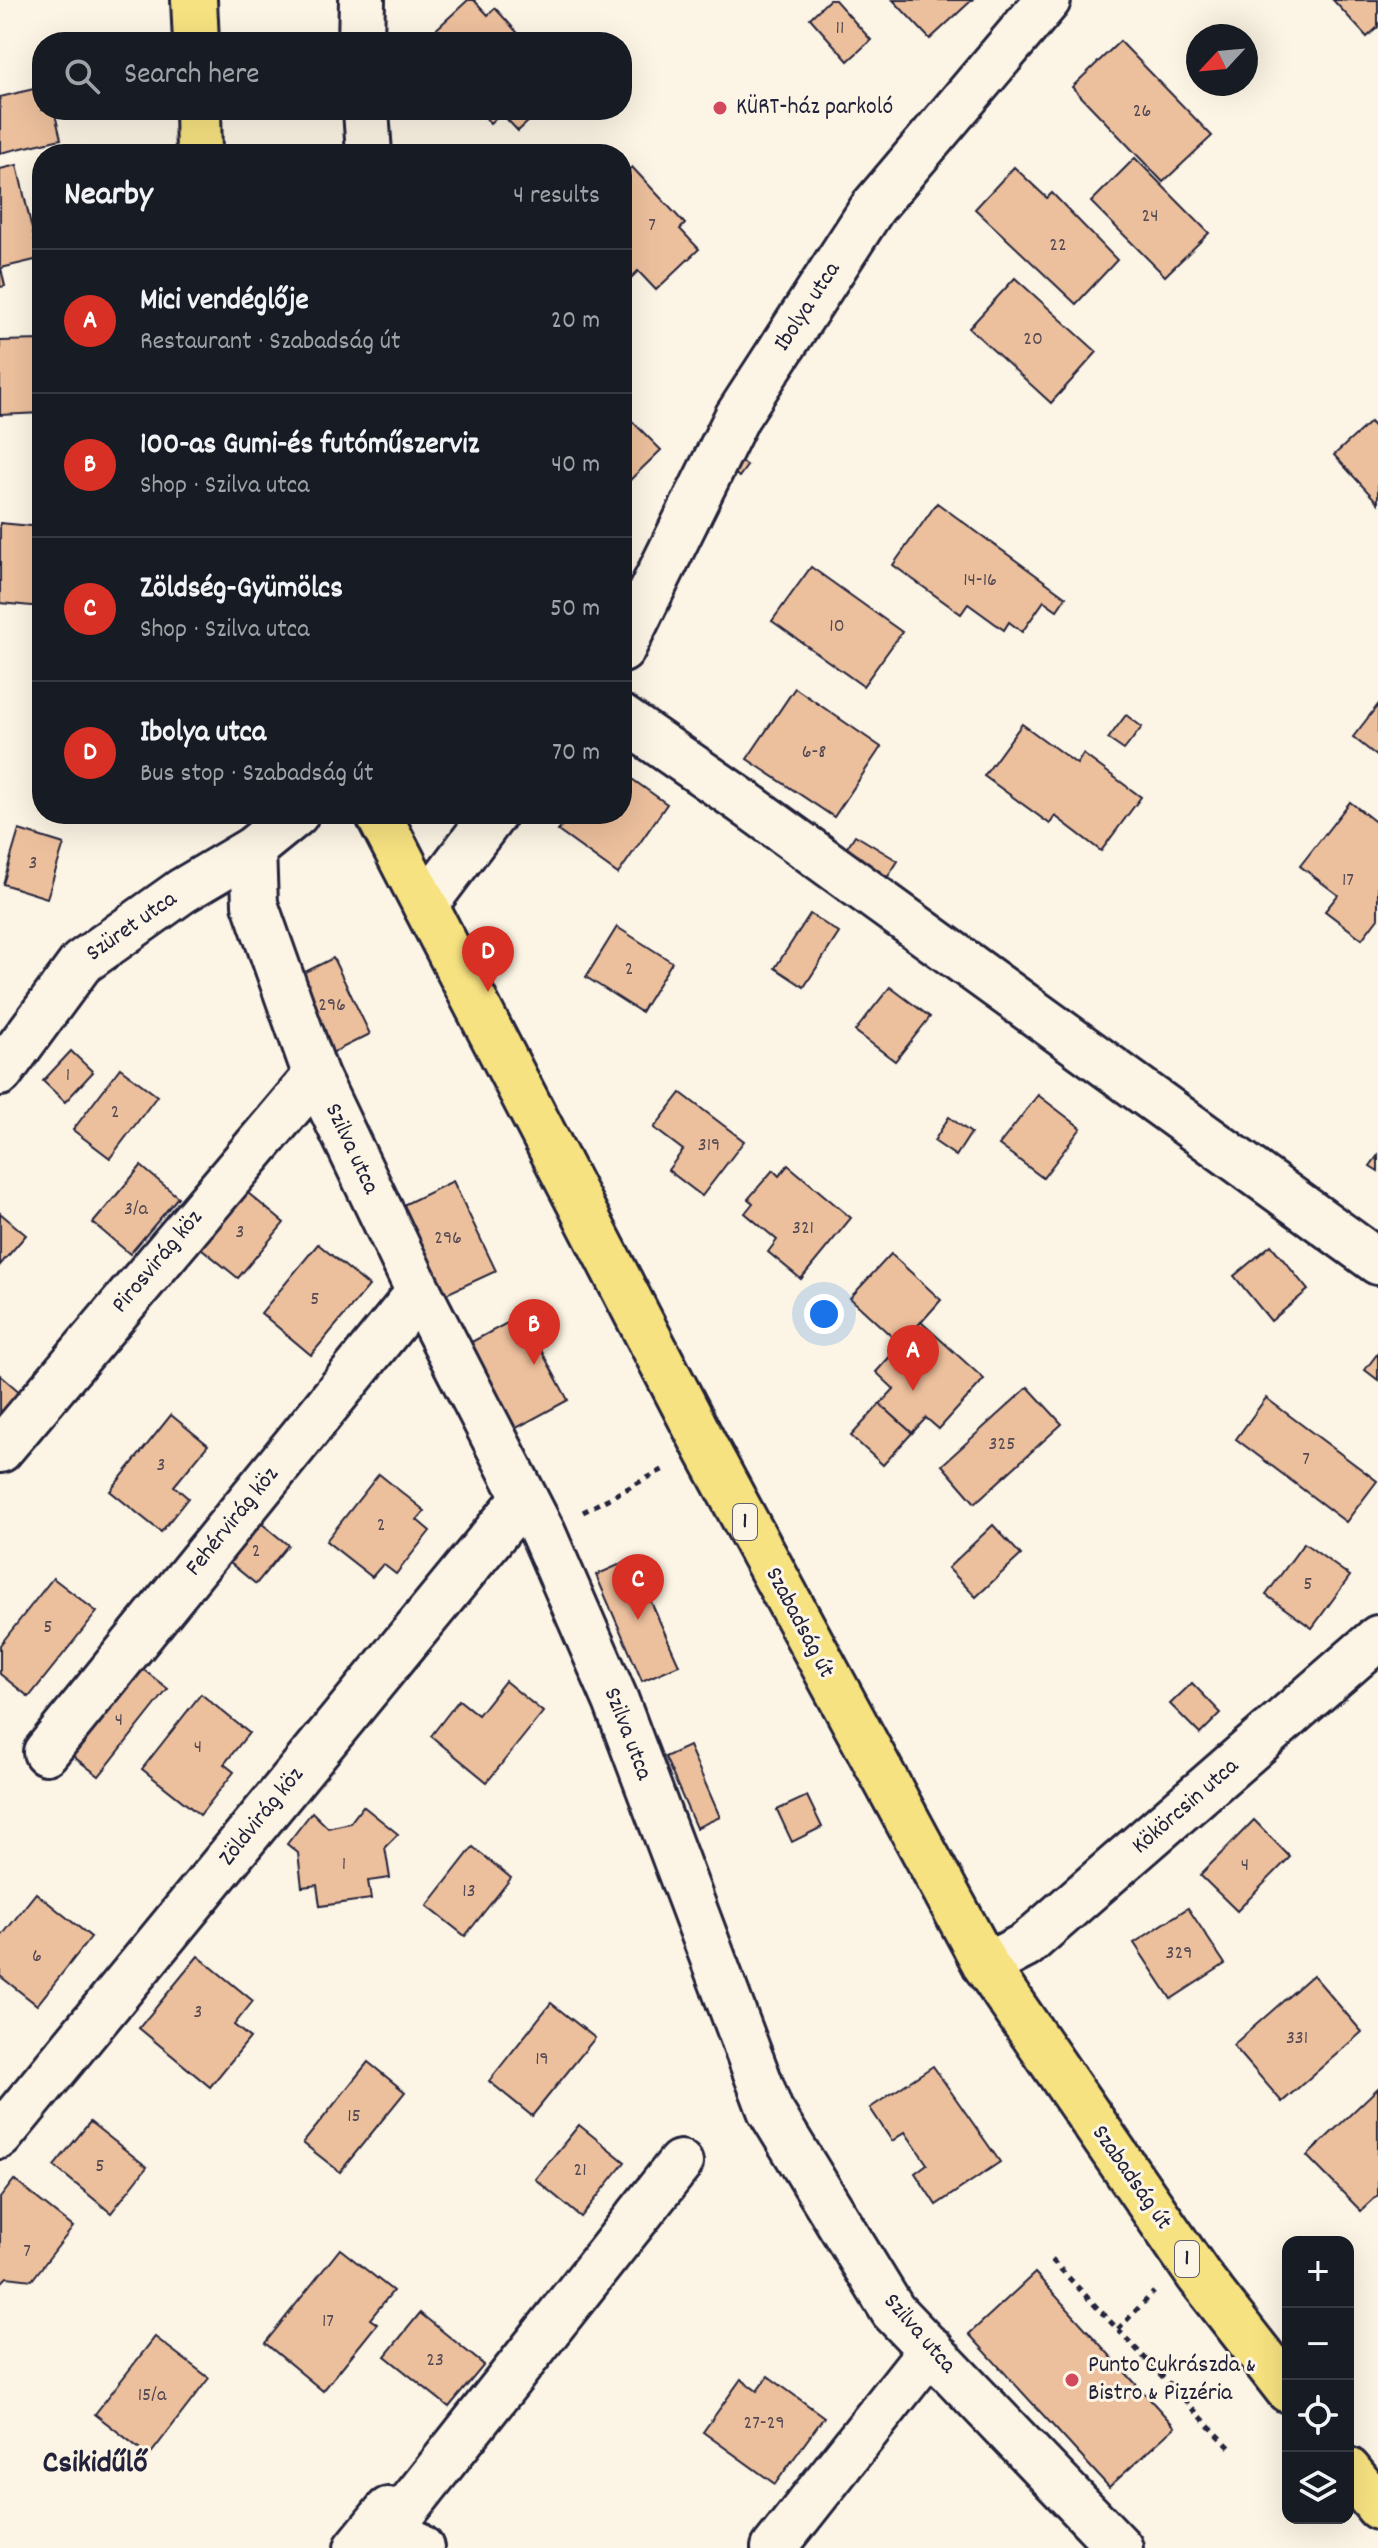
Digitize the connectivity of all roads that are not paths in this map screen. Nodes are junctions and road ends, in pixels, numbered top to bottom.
1 (194, 0) edge
2 (362, 0) edge
3 (1048, 0) edge
4 (196, 32) edge
5 (361, 32) edge
6 (198, 120) edge
7 (367, 120) edge
8 (199, 144) edge
9 (368, 144) edge
10 (632, 630) edge
11 (632, 725) edge
12 (284, 824) edge
13 (383, 824) edge
14 (486, 824) edge
15 (253, 849) junction
16 (425, 905) junction
17 (0, 1073) edge
18 (316, 1076) junction
19 (1378, 1262) edge
20 (419, 1292) junction
21 (0, 1450) edge
22 (534, 1515) junction
23 (1378, 1638) edge
24 (46, 1752) dead end
25 (986, 1966) junction
26 (0, 2136) edge
27 (680, 2163) dead end
28 (931, 2349) junction
29 (1282, 2382) edge
30 (1354, 2477) edge
31 (1378, 2507) edge
32 (410, 2534) edge
33 (357, 2548) edge
34 (774, 2548) edge
35 (1120, 2548) edge

1 - 4 main road
2 - 5 street
3 - 10 street, Ibolya utca
6 - 8 main road
7 - 9 street
11 - 19 street
12 - 15 street, Szüret utca
13 - 16 main road, Szabadság út / 1
14 - 16 street
15 - 17 street, Szüret utca
15 - 18 street, Szilva utca
16 - 25 main road, Szabadság út / 1
18 - 20 street, Szilva utca
18 - 21 street, Pirosvirág köz
20 - 22 street, Szilva utca
20 - 24 street, Fehérvirág köz
22 - 26 street, Zöldvirág köz
22 - 28 street, Szilva utca
23 - 25 street, Kökörcsin utca
25 - 29 main road, Szabadság út / 1
27 - 32 street
28 - 34 street
28 - 35 street, Szilva utca
30 - 31 main road
32 - 33 street

